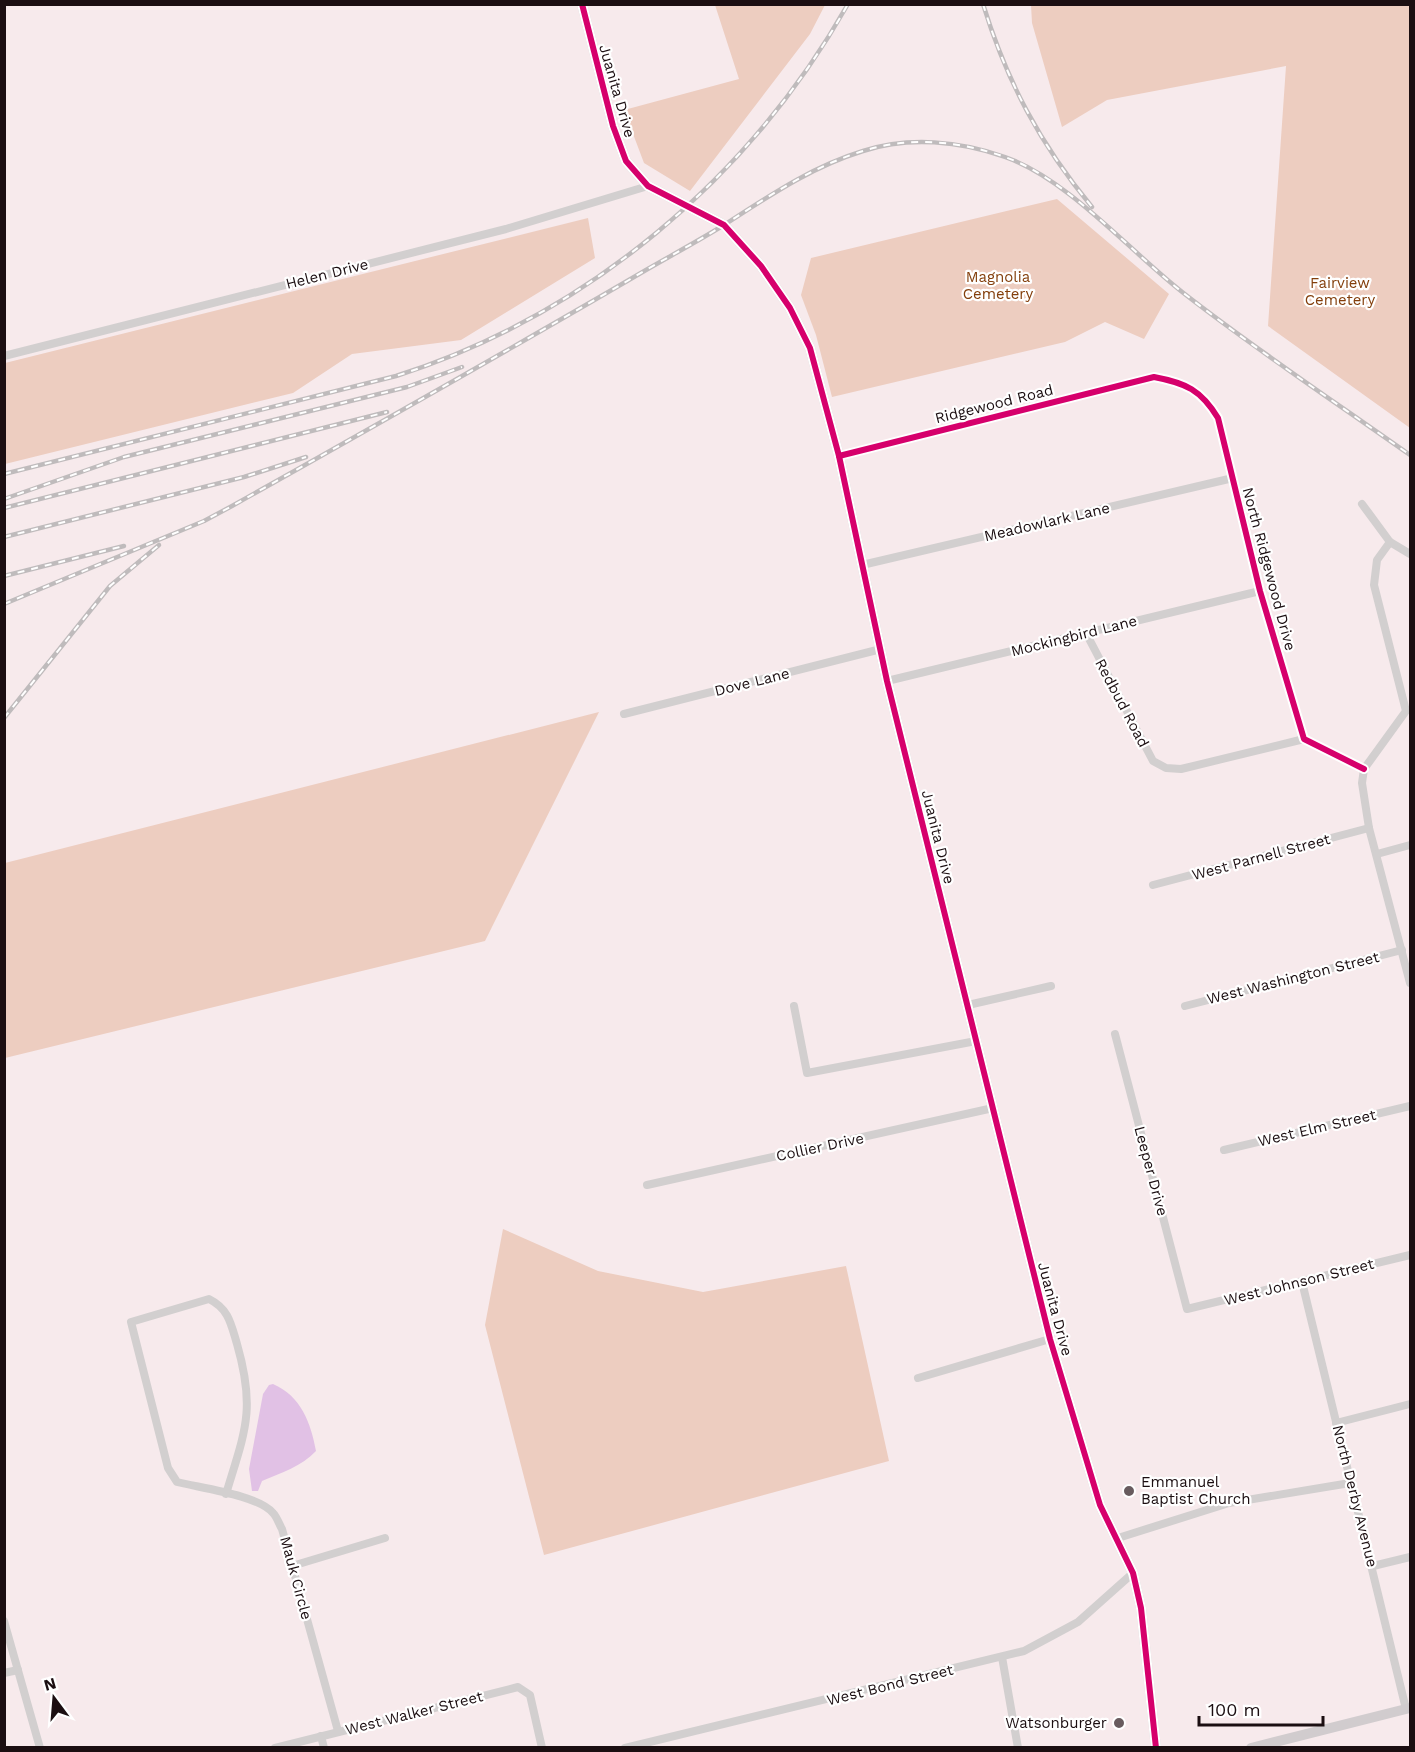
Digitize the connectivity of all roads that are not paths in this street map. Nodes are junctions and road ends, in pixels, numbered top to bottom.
1 (582, 4) edge
2 (648, 186) junction
3 (4, 356) edge
4 (1154, 377) joint
5 (839, 456) junction
6 (1233, 478) junction
7 (1362, 504) dead end
8 (1390, 542) junction
9 (1410, 554) edge
10 (862, 566) junction
11 (1260, 591) junction
12 (1086, 633) junction
13 (880, 649) junction
14 (887, 681) junction
15 (1408, 710) edge
16 (624, 714) dead end
17 (1304, 739) junction
18 (1364, 769) junction
19 (1369, 828) junction
20 (1410, 845) edge
21 (1377, 854) junction
22 (1153, 885) dead end
23 (1402, 950) junction
24 (1408, 965) edge
25 (1410, 983) edge
26 (1051, 986) dead end
27 (968, 1005) junction
28 (794, 1006) dead end
29 (1185, 1006) dead end
30 (1115, 1034) dead end
31 (976, 1041) junction
32 (1410, 1106) edge
33 (993, 1108) junction
34 (1224, 1150) dead end
35 (647, 1185) dead end
36 (1410, 1255) edge
37 (1302, 1282) junction
38 (1187, 1309) joint
39 (1050, 1339) junction
40 (918, 1378) dead end
41 (1410, 1404) edge
42 (1336, 1423) junction
43 (1350, 1483) junction
44 (226, 1494) junction
45 (385, 1538) dead end
46 (1118, 1538) junction
47 (1410, 1557) edge
48 (292, 1566) junction
49 (1373, 1566) junction
50 (1133, 1573) junction
51 (4, 1621) edge
52 (1002, 1657) junction
53 (18, 1670) junction
54 (4, 1673) edge
55 (1408, 1709) edge
56 (338, 1731) junction
57 (321, 1736) junction
58 (40, 1748) edge
59 (274, 1748) edge
60 (324, 1748) edge
61 (542, 1748) edge
62 (625, 1748) edge
63 (1018, 1748) edge
64 (1156, 1748) edge
65 (1251, 1748) edge

1 - 2 street, Juanita Drive
2 - 3 street, Helen Drive
2 - 5 street, Juanita Drive
4 - 5 street, Ridgewood Road
4 - 6 street, North Ridgewood Drive
5 - 10 street, Juanita Drive
6 - 10 street, Meadowlark Lane
6 - 11 street, North Ridgewood Drive
7 - 8 street
8 - 9 street
8 - 15 street
10 - 13 street, Juanita Drive
11 - 12 street, Mockingbird Lane
11 - 17 street, North Ridgewood Drive
12 - 14 street, Mockingbird Lane
12 - 17 street, Redbud Road
13 - 14 street, Juanita Drive
13 - 16 street, Dove Lane
14 - 27 street, Juanita Drive
15 - 18 street
17 - 18 street
18 - 19 street
19 - 21 street
19 - 22 street, West Parnell Street
20 - 21 street
21 - 23 street
23 - 24 street
23 - 29 street, West Washington Street
24 - 25 street
26 - 27 street
27 - 31 street, Juanita Drive
28 - 31 street
30 - 38 street, Leeper Drive
31 - 33 street, Juanita Drive
32 - 34 street, West Elm Street
33 - 35 street, Collier Drive
33 - 39 street, Juanita Drive
36 - 37 street, West Johnson Street
37 - 38 street, West Johnson Street
37 - 42 street, North Derby Avenue
39 - 40 street
39 - 46 street, Juanita Drive
41 - 42 street
42 - 43 street, North Derby Avenue
43 - 46 street
43 - 49 street, North Derby Avenue
44 - 44 street, Mauk Circle
44 - 48 street, Mauk Circle
45 - 48 street
46 - 50 street, Juanita Drive
47 - 49 street
48 - 56 street, Mauk Circle
49 - 55 street, North Derby Avenue
50 - 52 street, West Bond Street
50 - 64 street, Juanita Drive
51 - 53 street
52 - 62 street, West Bond Street
52 - 63 street
53 - 54 street
53 - 58 street
55 - 65 street
56 - 57 street, West Walker Street
56 - 61 street, West Walker Street
57 - 59 street, West Walker Street
57 - 60 street

